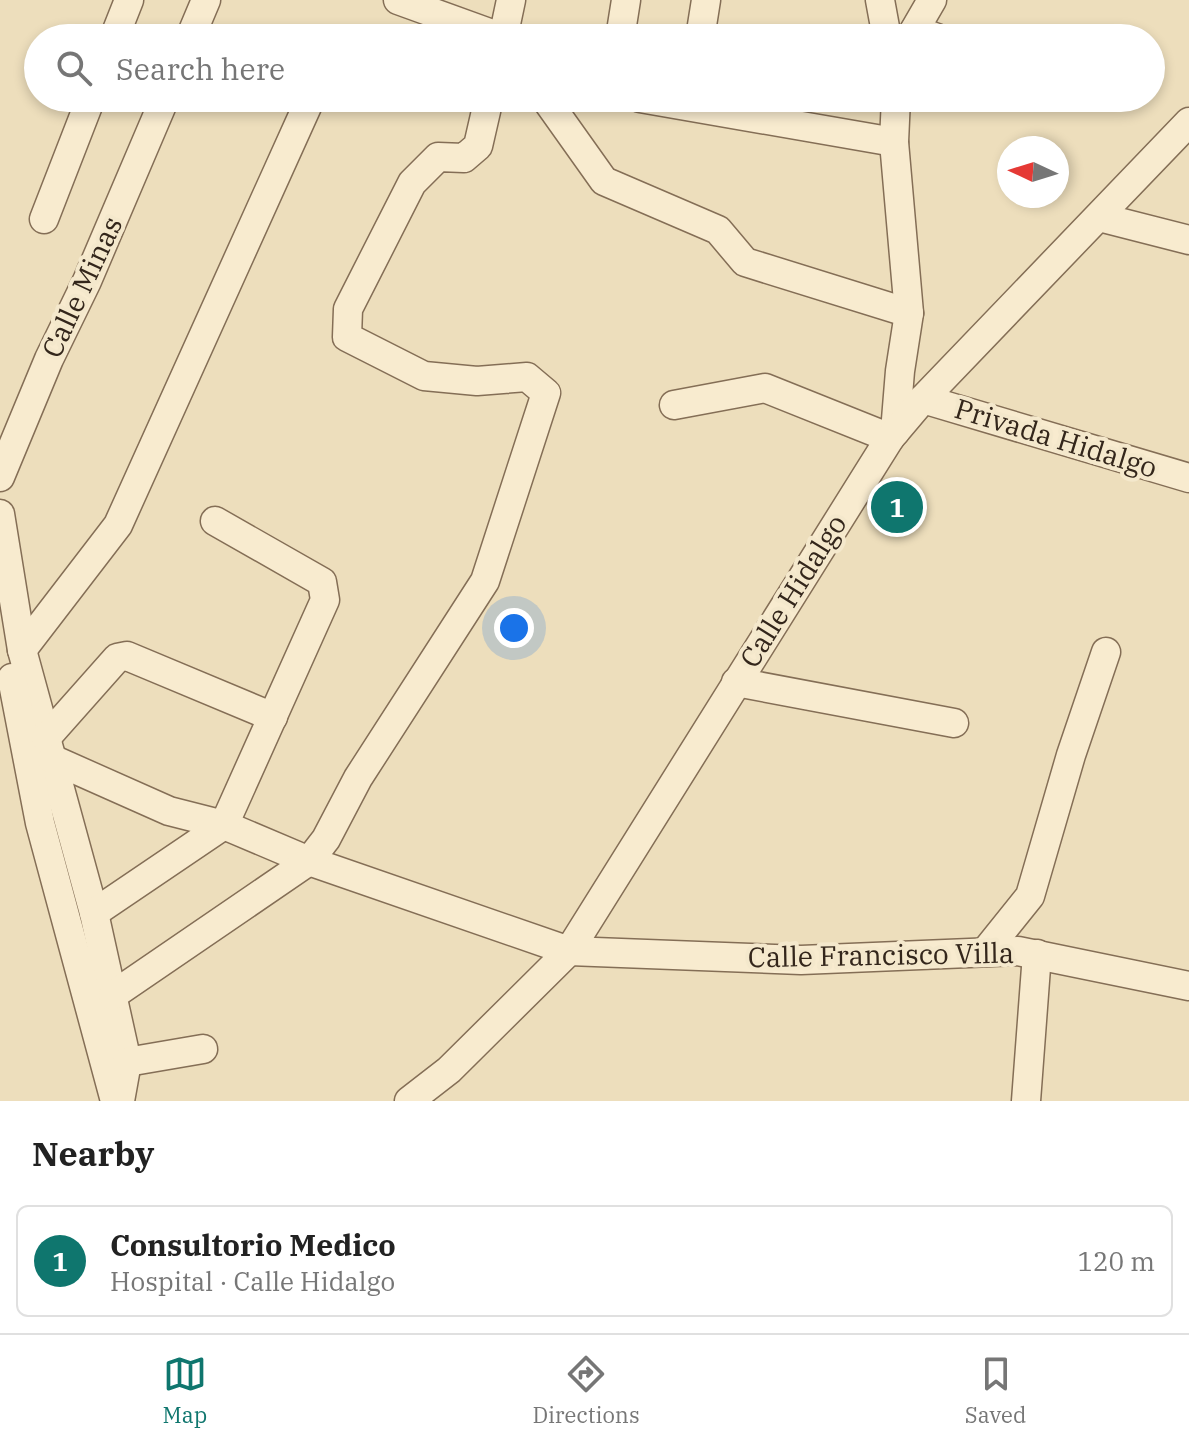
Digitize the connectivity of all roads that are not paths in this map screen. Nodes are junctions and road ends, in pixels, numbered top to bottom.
1 (129, 0) edge
2 (206, 0) edge
3 (398, 0) edge
4 (511, 0) edge
5 (626, 0) edge
6 (706, 0) edge
7 (880, 0) edge
8 (932, 0) edge
9 (120, 24) edge
10 (196, 24) edge
11 (464, 24) edge
12 (506, 24) edge
13 (622, 24) edge
14 (702, 24) edge
15 (884, 24) edge
16 (924, 24) edge
17 (86, 112) edge
18 (159, 112) edge
19 (304, 112) edge
20 (486, 112) edge
21 (555, 112) edge
22 (738, 112) edge
23 (895, 112) edge
24 (1189, 122) edge
25 (894, 142) junction
26 (1099, 217) junction
27 (44, 219) dead end
28 (1189, 240) edge
29 (909, 313) junction
30 (923, 399) junction
31 (674, 405) dead end
32 (893, 435) junction
33 (0, 477) edge
34 (1189, 478) edge
35 (0, 514) edge
36 (215, 521) dead end
37 (0, 623) edge
38 (22, 650) junction
39 (1106, 652) dead end
40 (736, 682) junction
41 (273, 717) junction
42 (954, 723) dead end
43 (49, 748) junction
44 (224, 825) junction
45 (309, 861) junction
46 (94, 913) junction
47 (569, 951) junction
48 (985, 952) junction
49 (1037, 954) junction
50 (1189, 986) edge
51 (113, 995) junction
52 (203, 1049) dead end
53 (127, 1062) junction
54 (118, 1101) edge
55 (409, 1101) edge
56 (1026, 1101) edge

1 - 9 street
2 - 10 street
3 - 11 street
4 - 12 street
5 - 13 street
6 - 14 street
7 - 15 street
8 - 16 street
17 - 27 street
18 - 33 street, Calle Minas
19 - 38 street
20 - 45 street
21 - 29 street
22 - 25 street
23 - 25 street
24 - 26 street, Calle Hidalgo
25 - 29 street
26 - 28 street
26 - 30 street, Calle Hidalgo
29 - 32 street
30 - 32 street, Calle Hidalgo
30 - 34 street, Privada Hidalgo
31 - 32 street
32 - 40 street, Calle Hidalgo
35 - 38 street
36 - 41 street
37 - 54 street
38 - 43 street
39 - 48 street
40 - 42 street
40 - 47 street, Calle Hidalgo
41 - 43 street
41 - 44 street
43 - 44 street, Calle Francisco Villa
43 - 46 street
44 - 45 street, Calle Francisco Villa
44 - 46 street
45 - 47 street, Calle Francisco Villa
45 - 51 street
46 - 51 street
47 - 48 street, Calle Francisco Villa
47 - 55 street, Calle Hidalgo
48 - 49 street, Calle Francisco Villa
49 - 50 street, Calle Francisco Villa
49 - 56 street
51 - 53 street
52 - 53 street
53 - 54 street

